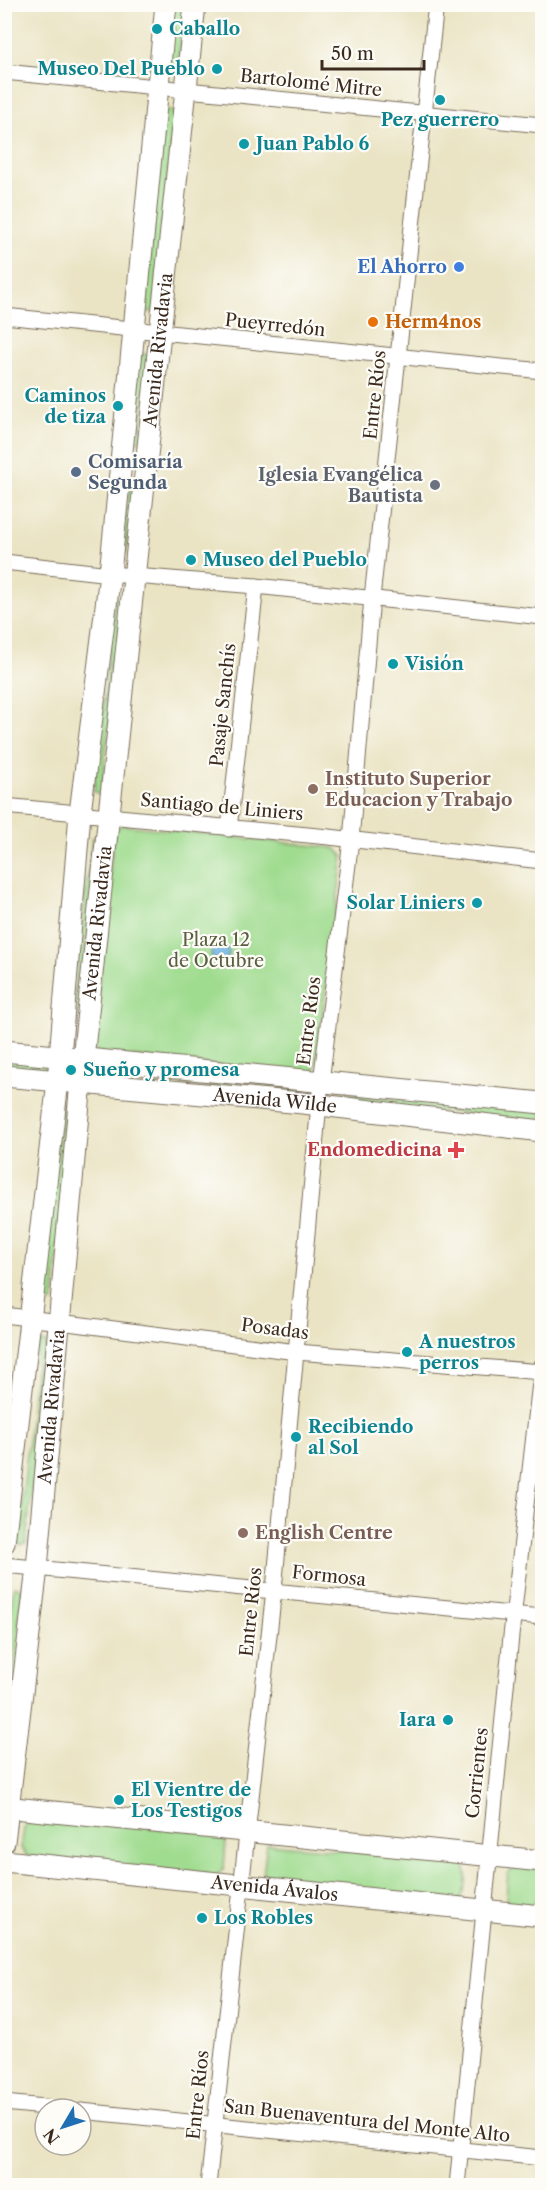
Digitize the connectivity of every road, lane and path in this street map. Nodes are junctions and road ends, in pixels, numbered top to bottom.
1 (166, 4) edge
2 (195, 4) edge
3 (436, 4) edge
4 (4, 72) edge
5 (159, 88) junction
6 (186, 91) junction
7 (425, 113) junction
8 (543, 125) edge
9 (4, 316) edge
10 (135, 330) junction
11 (160, 332) junction
12 (399, 357) junction
13 (543, 371) edge
14 (121, 458) junction
15 (147, 462) junction
16 (4, 562) edge
17 (110, 574) junction
18 (135, 576) junction
19 (256, 585) junction
20 (372, 598) junction
21 (543, 617) edge
22 (4, 806) edge
23 (80, 813) junction
24 (111, 817) junction
25 (229, 829) junction
26 (351, 840) junction
27 (543, 861) edge
28 (4, 1051) edge
29 (60, 1058) junction
30 (83, 1059) junction
31 (4, 1076) edge
32 (57, 1081) junction
33 (321, 1082) junction
34 (81, 1083) junction
35 (543, 1103) edge
36 (319, 1105) junction
37 (543, 1131) edge
38 (4, 1315) edge
39 (31, 1318) junction
40 (58, 1322) junction
41 (297, 1352) junction
42 (543, 1365) edge
43 (542, 1372) edge
44 (4, 1543) edge
45 (4, 1565) edge
46 (37, 1568) junction
47 (274, 1590) junction
48 (513, 1614) junction
49 (543, 1617) edge
50 (7, 1807) edge
51 (248, 1830) junction
52 (4, 1842) edge
53 (489, 1855) junction
54 (4, 1861) edge
55 (543, 1861) edge
56 (240, 1884) junction
57 (485, 1911) junction
58 (543, 1916) edge
59 (4, 2103) edge
60 (33, 2106) edge
61 (93, 2112) edge
62 (214, 2125) junction
63 (461, 2150) junction
64 (543, 2158) edge
65 (208, 2186) edge
66 (457, 2186) edge

1 - 5 main road, Avenida Rivadavia
2 - 6 main road, Avenida Rivadavia
3 - 7 street, Entre Ríos
4 - 5 street, Bartolomé Mitre
5 - 6 street, Bartolomé Mitre
5 - 10 main road, Avenida Rivadavia
6 - 7 street, Bartolomé Mitre
6 - 11 main road, Avenida Rivadavia
7 - 8 street, Bartolomé Mitre
7 - 12 street, Entre Ríos
9 - 10 street, Pueyrredón
10 - 11 street, Pueyrredón
10 - 14 main road, Avenida Rivadavia
11 - 12 street, Pueyrredón
11 - 15 main road, Avenida Rivadavia
12 - 13 street, Pueyrredón
12 - 20 street, Entre Ríos
14 - 15 main road
14 - 17 main road, Avenida Rivadavia
15 - 18 main road, Avenida Rivadavia
16 - 17 street
17 - 18 street
17 - 23 main road, Avenida Rivadavia
18 - 19 street
18 - 24 main road, Avenida Rivadavia
19 - 20 street
19 - 25 street, Pasaje Sanchís
20 - 21 street
20 - 26 street, Entre Ríos
22 - 23 street, Santiago de Liniers
23 - 24 street, Santiago de Liniers
23 - 29 main road, Avenida Rivadavia
24 - 25 street, Santiago de Liniers
24 - 30 main road, Avenida Rivadavia
25 - 26 street, Santiago de Liniers
26 - 27 street, Santiago de Liniers
26 - 33 street, Entre Ríos
28 - 29 main road, Avenida Wilde
29 - 30 main road, Avenida Wilde
29 - 32 main road, Avenida Rivadavia
30 - 33 main road, Avenida Wilde
30 - 34 main road, Avenida Rivadavia
31 - 32 main road, Avenida Wilde
32 - 34 main road, Avenida Wilde
32 - 39 main road, Avenida Rivadavia
33 - 35 main road, Avenida Wilde
33 - 36 street, Entre Ríos
34 - 36 main road, Avenida Wilde
34 - 40 main road, Avenida Rivadavia
36 - 37 main road, Avenida Wilde
36 - 41 street, Entre Ríos
38 - 39 street, Posadas
39 - 40 street, Posadas
39 - 44 main road, Avenida Rivadavia
40 - 41 street, Posadas
40 - 46 main road, Avenida Rivadavia
41 - 43 street, Posadas
41 - 47 street, Entre Ríos
42 - 43 street, Corrientes
43 - 48 street, Corrientes
45 - 46 street, Formosa
46 - 47 street, Formosa
46 - 50 main road, Avenida Rivadavia
47 - 48 street, Formosa
47 - 51 street, Entre Ríos
48 - 49 street, Formosa
48 - 53 street, Corrientes
50 - 51 main road
50 - 52 main road, Avenida Rivadavia
51 - 53 main road
51 - 56 street, Entre Ríos
53 - 55 main road
53 - 57 street, Corrientes
54 - 56 main road, Avenida Ávalos
56 - 57 main road, Avenida Ávalos
56 - 62 street, Entre Ríos
57 - 58 main road, Avenida Ávalos
57 - 63 street, Corrientes
59 - 60 street
61 - 62 street, San Buenaventura del Monte Alto
62 - 63 street, San Buenaventura del Monte Alto
62 - 65 street, Entre Ríos
63 - 64 street, San Buenaventura del Monte Alto
63 - 66 street, Corrientes

